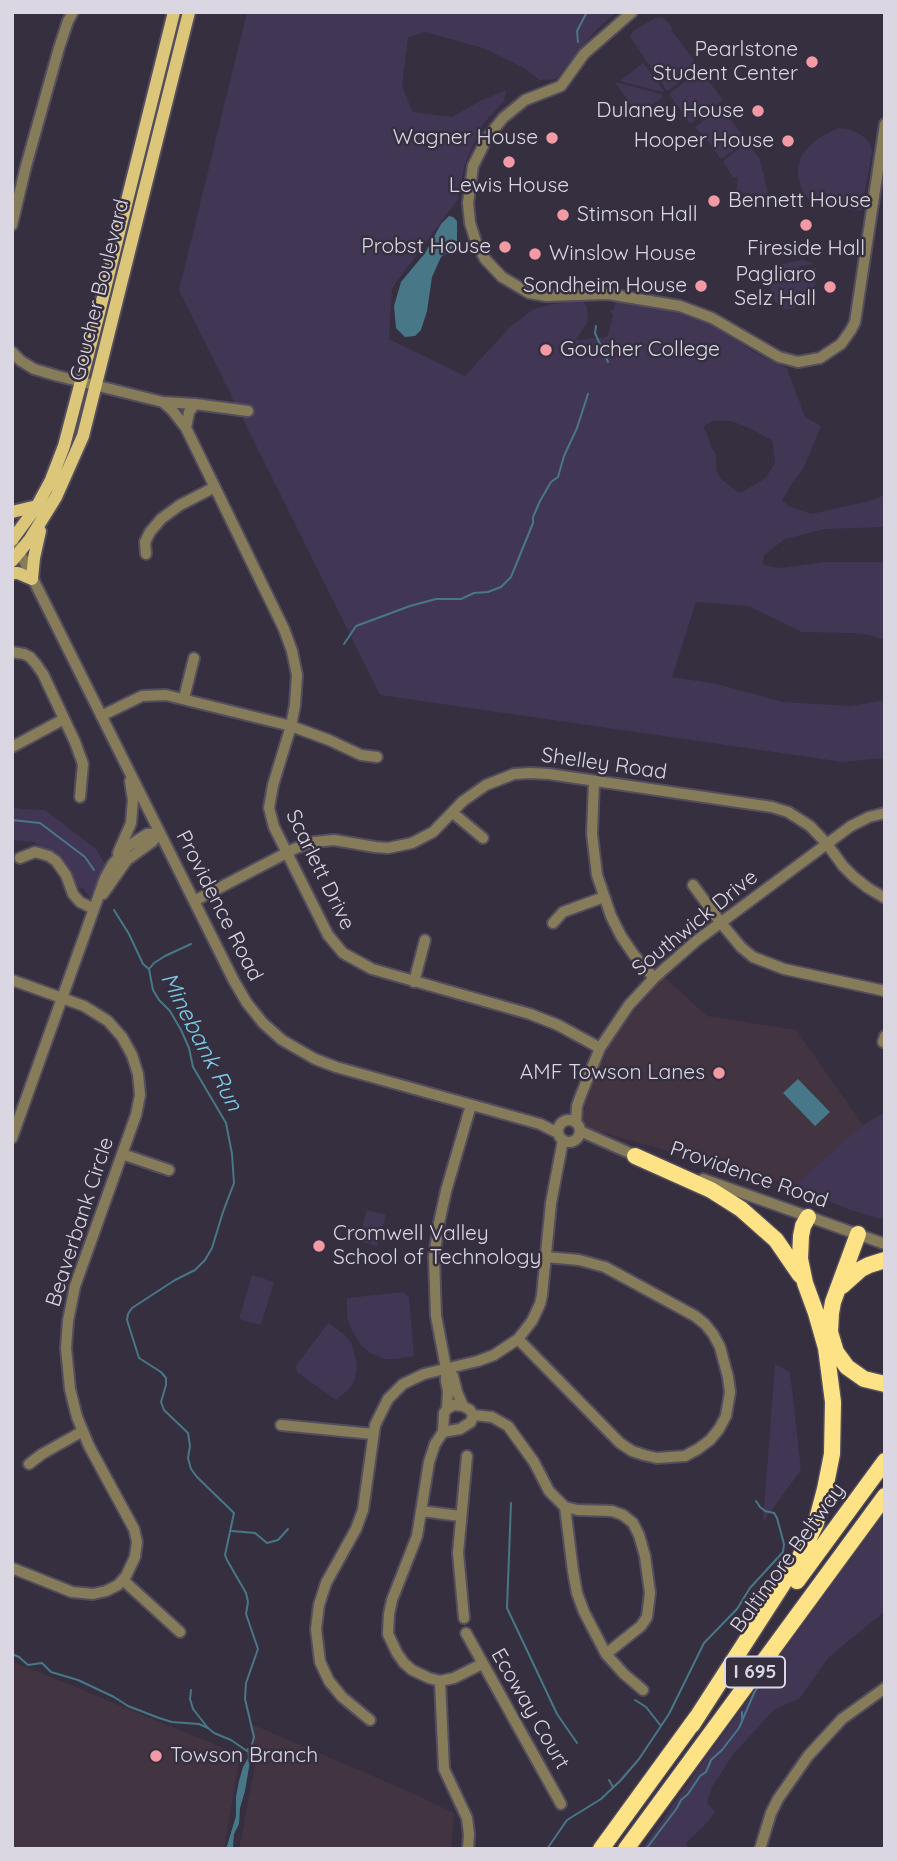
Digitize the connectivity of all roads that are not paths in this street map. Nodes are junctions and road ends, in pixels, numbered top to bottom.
1 (74, 12) edge
2 (173, 12) edge
3 (189, 12) edge
4 (632, 12) edge
5 (885, 124) edge
6 (12, 225) edge
7 (12, 352) edge
8 (82, 382) junction
9 (97, 386) junction
10 (163, 402) junction
11 (195, 404) junction
12 (248, 411) dead end
13 (186, 428) junction
14 (215, 487) junction
15 (37, 506) junction
16 (12, 512) edge
17 (44, 517) junction
18 (13, 538) edge
19 (146, 554) dead end
20 (16, 556) edge
21 (12, 573) edge
22 (32, 579) junction
23 (12, 652) edge
24 (194, 658) dead end
25 (184, 698) junction
26 (101, 716) junction
27 (64, 719) junction
28 (291, 726) junction
29 (12, 747) edge
30 (377, 757) dead end
31 (127, 768) junction
32 (594, 781) junction
33 (80, 797) dead end
34 (453, 813) junction
35 (885, 813) edge
36 (160, 832) junction
37 (483, 838) dead end
38 (827, 844) junction
39 (286, 853) junction
40 (20, 858) dead end
41 (112, 865) junction
42 (693, 886) dead end
43 (604, 897) junction
44 (885, 898) edge
45 (194, 901) junction
46 (94, 909) junction
47 (553, 923) dead end
48 (721, 923) junction
49 (425, 940) dead end
50 (654, 978) junction
51 (12, 981) edge
52 (414, 982) junction
53 (885, 991) edge
54 (62, 999) junction
55 (600, 1048) junction
56 (471, 1105) junction
57 (569, 1132) junction
58 (12, 1138) edge
59 (122, 1154) junction
60 (635, 1156) junction
61 (169, 1171) dead end
62 (808, 1217) junction
63 (858, 1234) junction
64 (885, 1244) edge
65 (546, 1256) junction
66 (885, 1260) edge
67 (805, 1283) junction
68 (838, 1290) junction
69 (518, 1339) junction
70 (446, 1368) junction
71 (885, 1384) edge
72 (463, 1406) junction
73 (447, 1409) junction
74 (473, 1415) junction
75 (281, 1425) dead end
76 (83, 1431) junction
77 (443, 1432) junction
78 (373, 1434) junction
79 (467, 1457) dead end
80 (885, 1461) edge
81 (29, 1464) dead end
82 (885, 1496) edge
83 (565, 1507) junction
84 (422, 1511) junction
85 (460, 1516) junction
86 (12, 1568) edge
87 (123, 1580) junction
88 (464, 1618) dead end
89 (180, 1632) dead end
90 (466, 1633) dead end
91 (606, 1654) junction
92 (482, 1664) junction
93 (440, 1681) junction
94 (885, 1688) edge
95 (643, 1690) dead end
96 (370, 1720) dead end
97 (692, 1725) junction
98 (561, 1804) dead end
99 (468, 1849) edge
100 (601, 1849) edge
101 (626, 1849) edge
102 (760, 1849) edge

1 - 6 street
2 - 8 main road, Goucher Boulevard
3 - 9 main road, Goucher Boulevard
4 - 5 street
7 - 8 street
8 - 9 street
8 - 15 main road, Goucher Boulevard
9 - 10 street
9 - 17 main road, Goucher Boulevard
10 - 11 street
10 - 13 street, Scarlett Drive
11 - 12 street
11 - 13 street
13 - 14 street, Scarlett Drive
14 - 19 street
14 - 28 street, Scarlett Drive
15 - 16 main road
15 - 18 main road, Goucher Boulevard
17 - 20 main road, Goucher Boulevard
17 - 22 main road
18 - 20 street, Providence Road
20 - 22 street, Providence Road
21 - 22 main road
22 - 26 street, Providence Road
23 - 27 street
24 - 25 street
25 - 26 street
25 - 28 street
26 - 31 street, Providence Road
27 - 29 street
27 - 33 street
28 - 30 street
28 - 39 street, Scarlett Drive
31 - 36 street, Providence Road
31 - 41 street
32 - 34 street, Shelley Road
32 - 38 street, Shelley Road
32 - 43 street
34 - 37 street
34 - 39 street, Shelley Road
35 - 38 street, Southwick Drive
36 - 41 street
36 - 45 street, Providence Road
36 - 46 street
38 - 44 street, Shelley Road
38 - 48 street, Southwick Drive
39 - 45 street, Shelley Road
39 - 52 street, Scarlett Drive
40 - 46 street
41 - 46 street
42 - 48 street
43 - 47 street
43 - 50 street
45 - 56 street, Providence Road
46 - 54 street
48 - 50 street, Southwick Drive
48 - 53 street
49 - 52 street
50 - 55 street, Southwick Drive
51 - 54 street, Beaverbank Circle
52 - 55 street, Scarlett Drive
54 - 58 street
54 - 59 street, Beaverbank Circle
55 - 57 street, Southwick Drive
56 - 57 street, Providence Road
56 - 70 street
57 - 60 street, Providence Road
57 - 65 street
59 - 61 street
59 - 76 street, Beaverbank Circle
60 - 62 street, Providence Road
60 - 67 highway
62 - 63 street, Providence Road
62 - 67 highway
63 - 64 street, Providence Road
63 - 68 highway
65 - 69 street
65 - 69 street
66 - 68 highway
67 - 97 highway
68 - 71 highway
69 - 70 street
70 - 72 street
70 - 73 street
70 - 78 street
72 - 73 street
72 - 74 street
73 - 77 street
74 - 77 street
74 - 83 street
75 - 78 street
76 - 81 street
76 - 87 street, Beaverbank Circle
77 - 84 street
78 - 96 street
79 - 85 street
80 - 97 highway, Baltimore Beltway / I 695
82 - 101 highway, Baltimore Beltway / I 695
83 - 91 street
83 - 91 street
84 - 85 street
84 - 93 street
85 - 88 street
86 - 87 street
87 - 89 street
90 - 92 street, Ecoway Court
91 - 95 street
92 - 93 street
92 - 98 street, Ecoway Court
93 - 99 street
94 - 102 street
97 - 100 highway, Baltimore Beltway / I 695

